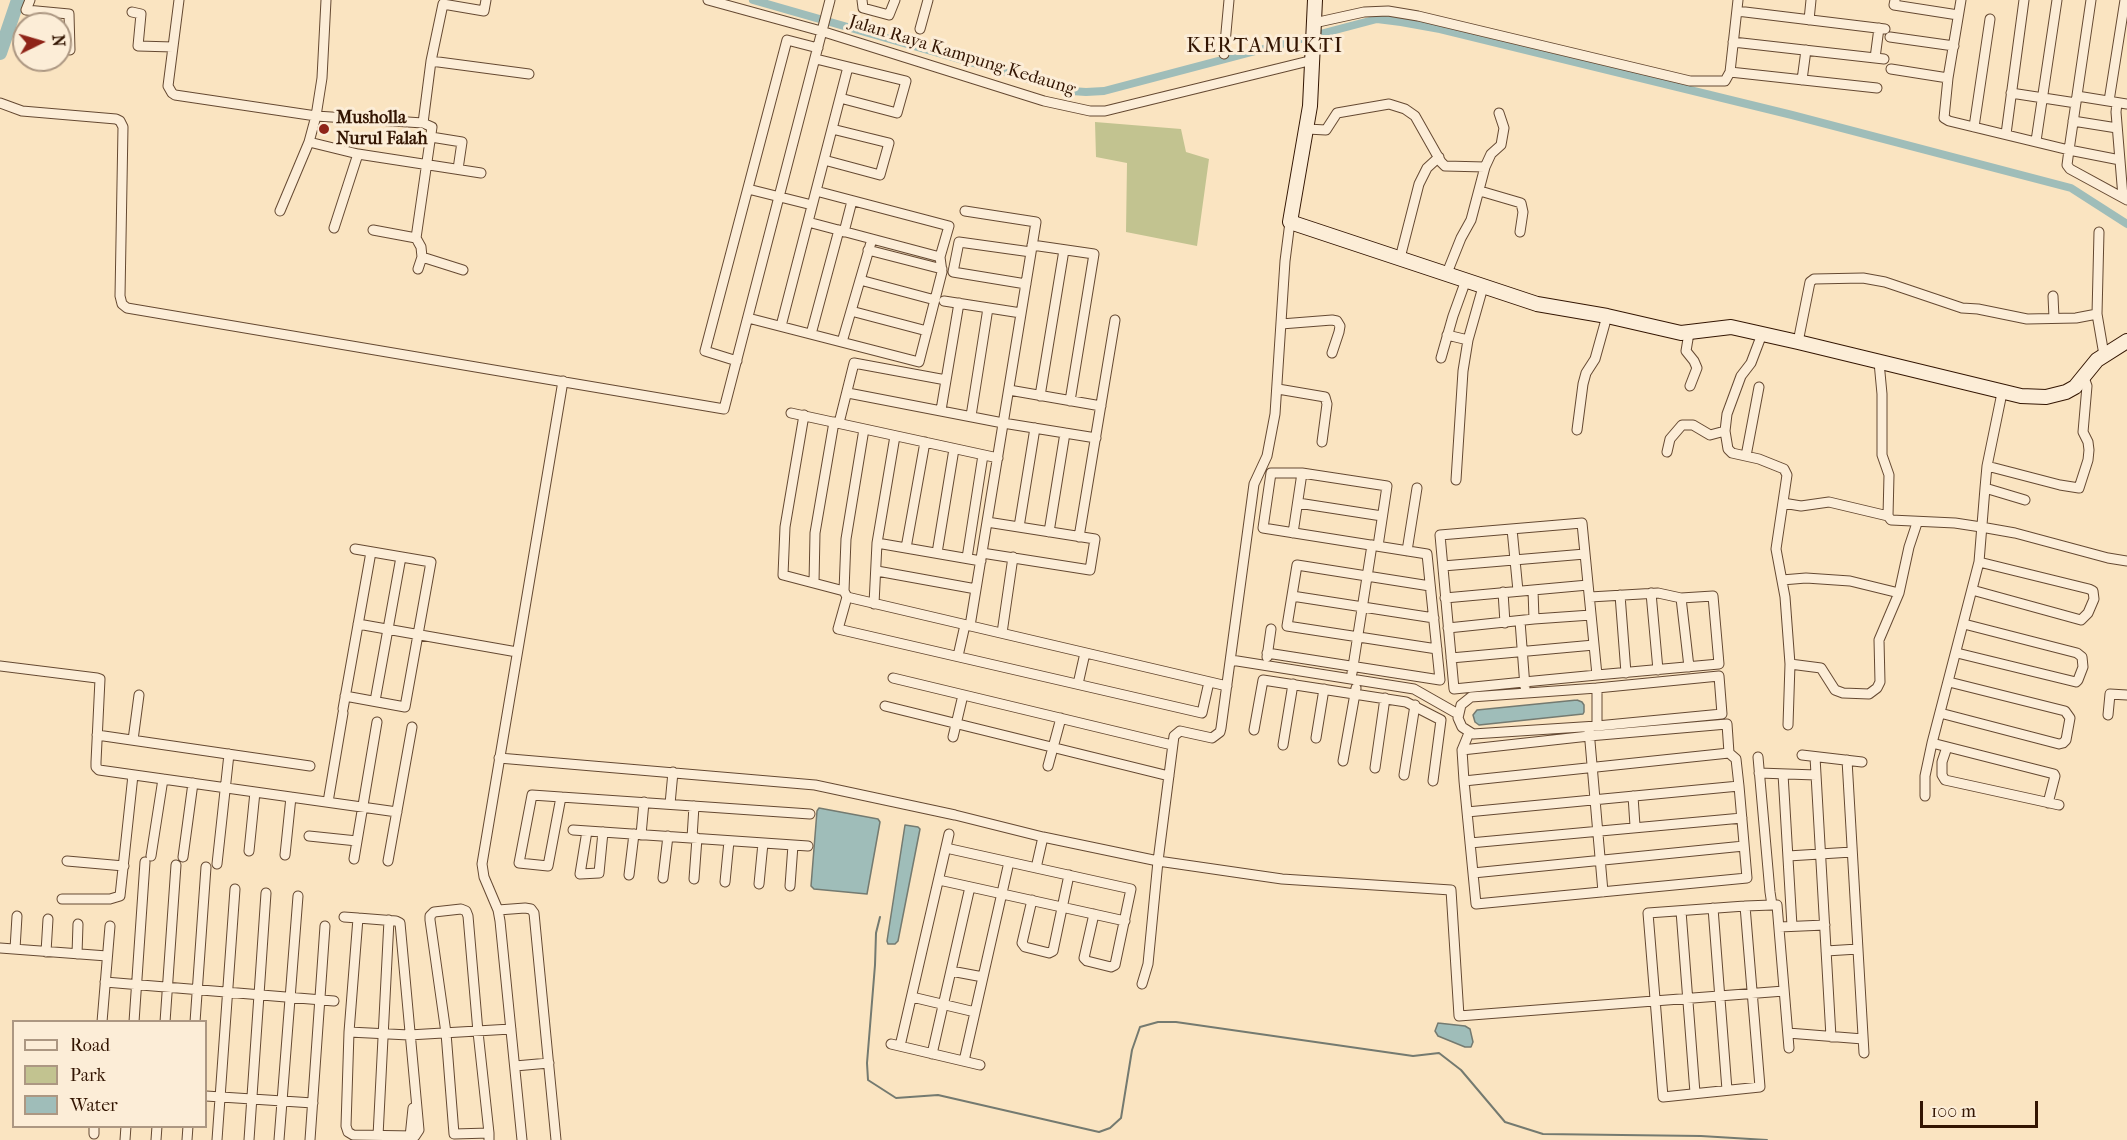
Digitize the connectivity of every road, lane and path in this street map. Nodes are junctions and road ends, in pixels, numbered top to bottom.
1 (30, 0) edge
2 (179, 0) edge
3 (326, 0) edge
4 (486, 0) edge
5 (708, 0) edge
6 (830, 0) edge
7 (862, 0) edge
8 (895, 0) edge
9 (928, 0) edge
10 (1229, 0) edge
11 (1315, 0) edge
12 (1738, 0) edge
13 (1811, 0) edge
14 (1895, 0) edge
15 (1928, 0) edge
16 (1960, 0) edge
17 (2024, 0) edge
18 (2057, 0) edge
19 (2091, 0) edge
20 (2123, 1) edge
21 (1926, 10) junction
22 (1737, 11) junction
23 (48, 12) edge
24 (132, 12) dead end
25 (1958, 15) junction
26 (1990, 19) dead end
27 (1809, 20) junction
28 (823, 25) junction
29 (920, 29) dead end
30 (1885, 31) junction
31 (1314, 33) junction
32 (1733, 42) junction
33 (1954, 46) junction
34 (173, 47) junction
35 (818, 48) junction
36 (1806, 50) junction
37 (1224, 54) dead end
38 (816, 59) junction
39 (1313, 60) junction
40 (431, 61) junction
41 (848, 67) junction
42 (1891, 69) dead end
43 (1730, 72) junction
44 (529, 74) dead end
45 (1948, 78) junction
46 (1802, 80) junction
47 (1877, 88) dead end
48 (2012, 93) junction
49 (840, 98) junction
50 (2043, 98) junction
51 (2076, 100) junction
52 (2118, 103) edge
53 (0, 104) edge
54 (1498, 113) dead end
55 (316, 116) junction
56 (2073, 121) junction
57 (423, 123) junction
58 (1974, 127) junction
59 (2117, 128) junction
60 (832, 129) junction
61 (1307, 129) junction
62 (2006, 134) junction
63 (431, 138) junction
64 (2036, 141) junction
65 (309, 142) junction
66 (2069, 150) junction
67 (358, 154) junction
68 (1438, 157) junction
69 (824, 160) junction
70 (2120, 160) junction
71 (428, 165) junction
72 (1485, 167) junction
73 (458, 170) junction
74 (482, 172) dead end
75 (748, 189) junction
76 (816, 191) junction
77 (1480, 191) junction
78 (780, 197) junction
79 (2125, 199) edge
80 (852, 201) junction
81 (812, 205) junction
82 (280, 211) dead end
83 (965, 211) dead end
84 (808, 222) junction
85 (1290, 222) junction
86 (334, 228) dead end
87 (373, 230) dead end
88 (842, 231) junction
89 (1520, 232) dead end
90 (2099, 232) dead end
91 (416, 238) junction
92 (872, 239) junction
93 (1032, 249) junction
94 (868, 250) junction
95 (1064, 250) junction
96 (422, 257) junction
97 (940, 257) junction
98 (1400, 258) junction
99 (418, 269) dead end
100 (942, 269) junction
101 (463, 270) dead end
102 (1447, 273) junction
103 (860, 280) junction
104 (1466, 280) junction
105 (1026, 284) junction
106 (1483, 287) junction
107 (2053, 296) dead end
108 (939, 301) junction
109 (959, 303) junction
110 (988, 308) junction
111 (851, 311) junction
112 (1021, 314) junction
113 (2097, 314) junction
114 (1607, 316) junction
115 (748, 318) junction
116 (2054, 318) junction
117 (1115, 320) dead end
118 (1281, 324) junction
119 (781, 326) junction
120 (927, 331) junction
121 (1689, 333) junction
122 (811, 334) junction
123 (1762, 334) junction
124 (1447, 335) junction
125 (1468, 340) junction
126 (2127, 341) edge
127 (843, 342) junction
128 (1798, 342) junction
129 (1332, 353) dead end
130 (2104, 355) junction
131 (1441, 358) dead end
132 (736, 361) junction
133 (1879, 362) junction
134 (2083, 375) junction
135 (563, 381) junction
136 (946, 381) junction
137 (1690, 386) dead end
138 (1759, 387) dead end
139 (1278, 389) junction
140 (1009, 390) junction
141 (848, 393) junction
142 (2002, 393) junction
143 (1040, 396) junction
144 (1070, 401) junction
145 (1101, 406) junction
146 (941, 410) junction
147 (790, 413) dead end
148 (804, 416) junction
149 (971, 416) junction
150 (837, 422) junction
151 (1003, 423) junction
152 (1035, 428) junction
153 (864, 429) junction
154 (1577, 430) dead end
155 (1725, 431) junction
156 (1065, 433) junction
157 (895, 435) junction
158 (1096, 438) junction
159 (925, 442) junction
160 (1322, 442) dead end
161 (954, 449) junction
162 (1667, 452) dead end
163 (983, 455) junction
164 (1746, 456) junction
165 (998, 458) junction
166 (1987, 466) junction
167 (1302, 473) junction
168 (1456, 480) dead end
169 (1417, 488) dead end
170 (1985, 488) junction
171 (2025, 500) dead end
172 (1298, 503) junction
173 (1783, 503) junction
174 (1382, 516) junction
175 (1888, 516) junction
176 (987, 522) junction
177 (1917, 523) junction
178 (1019, 527) junction
179 (1981, 527) junction
180 (1512, 529) junction
181 (1049, 532) junction
182 (1293, 533) junction
183 (1079, 537) junction
184 (877, 543) junction
185 (1375, 546) junction
186 (906, 548) junction
187 (355, 549) dead end
188 (1407, 551) junction
189 (371, 552) junction
190 (937, 553) junction
191 (1585, 554) junction
192 (400, 557) junction
193 (982, 557) junction
194 (967, 558) junction
195 (1013, 558) junction
196 (1515, 560) junction
197 (2127, 561) edge
198 (1979, 562) junction
199 (1443, 566) junction
200 (877, 571) junction
201 (1367, 576) junction
202 (1782, 580) junction
203 (814, 583) junction
204 (1588, 585) junction
205 (1430, 586) junction
206 (976, 588) junction
207 (1533, 590) junction
208 (1972, 590) junction
209 (1518, 591) junction
210 (1503, 592) junction
211 (1651, 593) junction
212 (1899, 593) junction
213 (845, 594) junction
214 (1620, 595) junction
215 (1292, 596) junction
216 (1445, 597) junction
217 (1590, 597) junction
218 (1681, 598) junction
219 (874, 604) junction
220 (1362, 607) junction
221 (1591, 615) junction
222 (1434, 618) junction
223 (1534, 619) junction
224 (1520, 621) junction
225 (1505, 623) junction
226 (358, 624) junction
227 (1964, 624) junction
228 (968, 625) junction
229 (1448, 628) junction
230 (388, 629) junction
231 (1271, 629) dead end
232 (1002, 633) junction
233 (418, 634) junction
234 (1358, 638) junction
235 (1594, 645) junction
236 (1437, 649) junction
237 (1522, 651) junction
238 (518, 652) junction
239 (1084, 653) junction
240 (1267, 653) junction
241 (1956, 653) junction
242 (958, 656) junction
243 (1451, 658) junction
244 (1231, 660) junction
245 (1790, 664) junction
246 (0, 666) edge
247 (1265, 666) junction
248 (1689, 667) junction
249 (1353, 668) junction
250 (1658, 670) junction
251 (1626, 673) junction
252 (1597, 675) junction
253 (893, 678) dead end
254 (1263, 680) junction
255 (1354, 680) junction
256 (1209, 682) junction
257 (1524, 682) junction
258 (1949, 682) junction
259 (1078, 684) junction
260 (1293, 684) junction
261 (1227, 686) junction
262 (1597, 688) junction
263 (1324, 689) junction
264 (1355, 693) junction
265 (1526, 693) junction
266 (139, 695) dead end
267 (963, 695) junction
268 (2127, 695) edge
269 (345, 696) junction
270 (1385, 698) junction
271 (375, 701) junction
272 (1414, 705) junction
273 (885, 706) dead end
274 (1940, 713) junction
275 (1458, 714) junction
276 (2108, 715) dead end
277 (1061, 718) junction
278 (376, 722) dead end
279 (956, 724) junction
280 (1788, 725) dead end
281 (412, 727) dead end
282 (1592, 729) junction
283 (1254, 730) dead end
284 (1469, 733) junction
285 (97, 735) junction
286 (953, 737) dead end
287 (1316, 738) dead end
288 (133, 740) junction
289 (1932, 743) junction
290 (1173, 745) junction
291 (1283, 745) dead end
292 (1947, 747) junction
293 (1053, 748) junction
294 (1462, 750) junction
295 (1729, 753) junction
296 (229, 754) junction
297 (1802, 755) dead end
298 (1758, 757) dead end
299 (1815, 757) junction
300 (499, 758) junction
301 (1847, 760) junction
302 (1343, 761) dead end
303 (1862, 762) dead end
304 (310, 766) dead end
305 (1048, 766) dead end
306 (1375, 768) dead end
307 (1592, 768) junction
308 (673, 772) junction
309 (1759, 773) junction
310 (133, 774) junction
311 (1783, 774) junction
312 (1404, 775) dead end
313 (1816, 775) junction
314 (1168, 776) junction
315 (163, 779) junction
316 (1433, 781) dead end
317 (1464, 781) junction
318 (193, 783) junction
319 (1739, 786) junction
320 (224, 788) junction
321 (255, 792) junction
322 (561, 796) junction
323 (1633, 796) junction
324 (1924, 796) dead end
325 (291, 797) junction
326 (1595, 799) junction
327 (328, 802) junction
328 (644, 802) junction
329 (2048, 803) junction
330 (670, 804) junction
331 (2059, 805) dead end
332 (694, 806) junction
333 (362, 807) junction
334 (397, 812) junction
335 (1467, 812) junction
336 (810, 814) dead end
337 (1742, 818) junction
338 (1635, 826) junction
339 (573, 830) dead end
340 (1598, 830) junction
341 (587, 831) junction
342 (603, 832) junction
343 (637, 834) junction
344 (949, 834) dead end
345 (309, 836) dead end
346 (668, 836) junction
347 (1043, 837) junction
348 (694, 838) junction
349 (357, 841) junction
350 (729, 841) junction
351 (763, 843) junction
352 (1470, 843) junction
353 (793, 845) junction
354 (808, 846) dead end
355 (1744, 846) junction
356 (946, 848) junction
357 (249, 851) dead end
358 (1852, 852) junction
359 (1821, 854) junction
360 (285, 855) dead end
361 (1788, 856) junction
362 (354, 859) dead end
363 (1600, 860) junction
364 (67, 861) dead end
365 (388, 861) dead end
366 (1158, 861) junction
367 (1009, 862) junction
368 (217, 864) dead end
369 (124, 866) junction
370 (206, 867) dead end
371 (1036, 868) junction
372 (1473, 873) junction
373 (629, 875) dead end
374 (1069, 876) junction
375 (663, 878) dead end
376 (694, 879) dead end
377 (939, 879) junction
378 (725, 882) dead end
379 (759, 884) dead end
380 (790, 886) dead end
381 (970, 886) junction
382 (235, 889) dead end
383 (1603, 892) junction
384 (266, 893) dead end
385 (1002, 894) junction
386 (298, 896) dead end
387 (62, 899) dead end
388 (1032, 900) junction
389 (1772, 905) junction
390 (1745, 906) junction
391 (1062, 907) junction
392 (1713, 908) junction
393 (498, 910) junction
394 (1681, 911) junction
395 (1094, 914) junction
396 (17, 916) dead end
397 (344, 917) dead end
398 (358, 918) junction
399 (48, 919) dead end
400 (389, 921) junction
401 (1125, 921) junction
402 (78, 924) dead end
403 (1825, 925) junction
404 (110, 926) dead end
405 (325, 926) dead end
406 (1792, 926) junction
407 (1779, 927) junction
408 (0, 948) edge
409 (15, 949) junction
410 (1858, 949) junction
411 (1826, 951) junction
412 (46, 952) junction
413 (77, 954) junction
414 (107, 956) junction
415 (951, 971) junction
416 (983, 977) junction
417 (105, 982) junction
418 (136, 984) junction
419 (1142, 984) dead end
420 (167, 987) junction
421 (197, 990) junction
422 (1784, 991) junction
423 (228, 992) junction
424 (1752, 993) junction
425 (259, 995) junction
426 (1720, 996) junction
427 (912, 997) junction
428 (290, 998) junction
429 (1688, 998) junction
430 (320, 1000) junction
431 (334, 1001) dead end
432 (1656, 1001) junction
433 (943, 1005) junction
434 (975, 1012) junction
435 (102, 1020) edge
436 (134, 1020) edge
437 (165, 1020) edge
438 (195, 1020) edge
439 (511, 1029) junction
440 (349, 1032) junction
441 (478, 1032) junction
442 (446, 1033) junction
443 (1788, 1033) junction
444 (383, 1034) junction
445 (409, 1035) junction
446 (1831, 1037) junction
447 (1863, 1040) junction
448 (1789, 1048) dead end
449 (1864, 1053) dead end
450 (932, 1054) junction
451 (964, 1061) junction
452 (549, 1063) junction
453 (981, 1065) dead end
454 (515, 1066) junction
455 (1727, 1090) junction
456 (1695, 1093) junction
457 (207, 1096) edge
458 (220, 1097) junction
459 (252, 1099) junction
460 (282, 1101) junction
461 (313, 1103) junction
462 (378, 1136) junction
463 (489, 1136) edge
464 (217, 1140) edge
465 (249, 1140) edge
466 (279, 1140) edge
467 (310, 1140) edge
468 (522, 1140) edge
469 (556, 1140) edge

1 - 23 street
2 - 34 street
3 - 55 street
4 - 40 street
5 - 28 street, Jalan Raya Kampung Kedaung
6 - 28 street
7 - 8 street
9 - 29 street
10 - 37 street
11 - 31 main road
12 - 22 street
13 - 27 street
14 - 21 street
15 - 21 street
16 - 25 street
17 - 48 street
18 - 50 street
19 - 51 street
20 - 52 street
21 - 25 street
22 - 27 street
22 - 32 street
24 - 34 street
25 - 33 street
26 - 58 street
27 - 30 street
28 - 35 street
28 - 39 street, Jalan Raya Kampung Kedaung
30 - 33 street
30 - 36 street
31 - 39 main road
31 - 43 street
32 - 36 street
32 - 43 street
33 - 45 street
34 - 55 street
35 - 38 street
35 - 75 street
36 - 46 street
38 - 41 street
38 - 78 street
39 - 61 main road
40 - 44 street
40 - 57 street
41 - 49 street
41 - 49 street
42 - 45 street
43 - 46 street
45 - 58 street
46 - 47 street
48 - 50 street
48 - 62 street
49 - 60 street
50 - 51 street
50 - 64 street
51 - 52 street
51 - 56 street
52 - 59 street
53 - 135 street
54 - 72 street
55 - 57 street
55 - 65 street
56 - 59 street
56 - 66 street
57 - 63 street
58 - 62 street
59 - 70 street
60 - 69 street
60 - 69 street
61 - 68 street
61 - 85 main road
62 - 64 street
63 - 71 street
63 - 73 street
64 - 66 street
65 - 67 street
65 - 82 street
66 - 70 street
66 - 79 street
67 - 71 street
67 - 86 street
68 - 72 street
68 - 98 street
69 - 76 street
70 - 79 street
71 - 73 street
71 - 91 street
72 - 77 street
73 - 74 street
75 - 78 street
75 - 132 street
76 - 80 street
76 - 81 street
77 - 89 street
77 - 102 street
78 - 81 street
78 - 115 street
80 - 88 street
80 - 97 street
81 - 84 street
83 - 93 street
84 - 88 street
84 - 119 street
85 - 98 main road
85 - 118 street
87 - 91 street
88 - 92 street
88 - 122 street
90 - 113 street
91 - 96 street
92 - 94 street
92 - 97 street
93 - 95 street
93 - 105 street
93 - 105 street
94 - 100 street
94 - 103 street
95 - 143 street
95 - 144 street
96 - 99 street
96 - 101 street
97 - 100 street
98 - 102 main road
100 - 108 street
102 - 104 main road
103 - 108 street
103 - 111 street
104 - 106 main road
104 - 124 street
105 - 112 street
106 - 114 main road
106 - 125 street
107 - 116 street
108 - 109 street
108 - 120 street
109 - 110 street
109 - 136 street
110 - 112 street
110 - 149 street
111 - 120 street
111 - 127 street
112 - 140 street
113 - 116 street
113 - 130 street
114 - 121 main road
114 - 154 street
115 - 119 street
115 - 132 street
116 - 128 street
117 - 145 street
118 - 129 street
118 - 139 street
119 - 122 street
120 - 127 street
121 - 123 main road
121 - 137 street
122 - 127 street
123 - 128 main road
123 - 155 street
124 - 125 street
124 - 131 street
125 - 168 street
126 - 130 main road
128 - 133 main road
130 - 134 main road
132 - 135 street
133 - 142 main road
133 - 175 street
134 - 142 main road
134 - 166 street
135 - 238 street
136 - 141 street
136 - 146 street
138 - 164 street
139 - 160 street
139 - 244 street
140 - 143 street
140 - 151 street
141 - 146 street
141 - 150 street
142 - 166 street
143 - 144 street
144 - 145 street
145 - 158 street
146 - 149 street
147 - 148 street
148 - 150 street
148 - 203 street
149 - 151 street
150 - 153 street
150 - 203 street
151 - 152 street
151 - 165 street
152 - 156 street
152 - 178 street
153 - 157 street
153 - 213 street
155 - 162 street
155 - 164 street
156 - 158 street
156 - 181 street
157 - 159 street
157 - 184 street
158 - 183 street
159 - 161 street
159 - 186 street
161 - 163 street
161 - 190 street
163 - 165 street
163 - 194 street
164 - 173 street
165 - 176 street
166 - 170 street
167 - 172 street
167 - 174 street
167 - 182 street
169 - 188 street
170 - 171 street
170 - 179 street
172 - 174 street
172 - 182 street
173 - 175 street
173 - 202 street
174 - 185 street
175 - 177 street
176 - 178 street
176 - 193 street
177 - 179 street
177 - 212 street
178 - 181 street
179 - 197 street
179 - 198 street
180 - 191 street
180 - 196 street
180 - 199 street
181 - 183 street
182 - 185 street
183 - 195 street
184 - 186 street
184 - 200 street
185 - 188 street
185 - 201 street
186 - 190 street
187 - 189 street
188 - 205 street
189 - 192 street
189 - 226 street
190 - 194 street
191 - 196 street
191 - 204 street
192 - 230 street
192 - 233 street
193 - 194 street
193 - 195 street
193 - 206 street
195 - 232 street
196 - 199 street
196 - 209 street
198 - 208 street
198 - 208 street
199 - 216 street
200 - 206 street
200 - 219 street
201 - 205 street
201 - 215 street
201 - 220 street
202 - 212 street
202 - 245 street
203 - 213 street
204 - 207 street
204 - 217 street
205 - 222 street
206 - 228 street
207 - 209 street
207 - 223 street
208 - 227 street
209 - 210 street
210 - 216 street
210 - 225 street
211 - 214 street
211 - 218 street
211 - 250 street
212 - 245 street
213 - 219 street
213 - 242 street
214 - 217 street
214 - 251 street
215 - 220 street
215 - 234 street
216 - 229 street
217 - 221 street
218 - 248 street
218 - 248 street
219 - 228 street
220 - 222 street
220 - 234 street
221 - 223 street
221 - 235 street
222 - 236 street
223 - 224 street
224 - 225 street
224 - 237 street
225 - 229 street
226 - 230 street
226 - 269 street
227 - 241 street
227 - 241 street
228 - 232 street
228 - 242 street
229 - 243 street
230 - 233 street
230 - 271 street
231 - 240 street
232 - 239 street
233 - 238 street
233 - 271 street
234 - 236 street
234 - 249 street
235 - 237 street
235 - 252 street
236 - 249 street
237 - 243 street
237 - 257 street
238 - 300 street
239 - 256 street
239 - 259 street
240 - 247 street
240 - 249 street
241 - 258 street
242 - 259 street
243 - 257 street
244 - 247 street
244 - 261 street
245 - 280 street
246 - 285 street
247 - 254 street
247 - 255 street
248 - 250 street
249 - 255 street
250 - 251 street
251 - 252 street
252 - 257 street
253 - 267 street
254 - 260 street
254 - 283 street
255 - 264 street
255 - 275 street
256 - 259 street
256 - 261 street
257 - 265 street
258 - 274 street
258 - 274 street
260 - 263 street
260 - 291 street
261 - 290 street
262 - 265 street
262 - 282 street
262 - 282 street
263 - 264 street
263 - 287 street
264 - 270 street
264 - 302 street
265 - 275 street
266 - 288 street
267 - 277 street
267 - 279 street
268 - 276 street
269 - 271 street
269 - 327 street
270 - 272 street
270 - 306 street
272 - 312 street
272 - 316 street
273 - 279 street
274 - 289 street
275 - 284 street
277 - 290 street
277 - 293 street
278 - 333 street
279 - 286 street
279 - 293 street
281 - 334 street
282 - 284 street
282 - 294 street
282 - 295 street
282 - 307 street
284 - 294 street
285 - 288 street
285 - 310 street
288 - 296 street
289 - 292 street
289 - 324 street
290 - 314 street
292 - 329 street
292 - 329 street
293 - 305 street
293 - 314 street
294 - 317 street
295 - 307 street
295 - 319 street
296 - 304 street
296 - 320 street
297 - 299 street
298 - 309 street
299 - 301 street
299 - 313 street
300 - 308 street
300 - 393 street
301 - 303 street
301 - 358 street
307 - 317 street
307 - 326 street
308 - 330 street
308 - 347 street
309 - 311 street
309 - 389 street
310 - 315 street
310 - 369 street
311 - 313 street
311 - 361 street
313 - 359 street
314 - 366 street
315 - 318 street
315 - 418 street
317 - 335 street
318 - 320 street
318 - 420 street
319 - 323 street
319 - 337 street
320 - 321 street
320 - 368 street
321 - 325 street
321 - 357 street
322 - 322 street
322 - 328 street
323 - 326 street
323 - 338 street
325 - 327 street
325 - 360 street
326 - 335 street
326 - 340 street
327 - 333 street
328 - 330 street
328 - 343 street
329 - 331 street
330 - 332 street
332 - 336 street
332 - 348 street
333 - 334 street
333 - 349 street
334 - 365 street
335 - 352 street
337 - 338 street
337 - 355 street
338 - 340 street
339 - 341 street
340 - 352 street
340 - 363 street
341 - 342 street
341 - 342 street
342 - 343 street
343 - 346 street
343 - 373 street
344 - 356 street
345 - 349 street
346 - 348 street
346 - 375 street
347 - 366 street
347 - 371 street
348 - 350 street
348 - 376 street
349 - 362 street
350 - 351 street
350 - 378 street
351 - 353 street
351 - 379 street
352 - 372 street
353 - 354 street
353 - 380 street
355 - 363 street
355 - 383 street
356 - 367 street
356 - 377 street
358 - 359 street
358 - 410 street
359 - 361 street
359 - 403 street
361 - 406 street
363 - 372 street
363 - 383 street
364 - 369 street
366 - 419 street
366 - 432 street
367 - 371 street
367 - 385 street
369 - 387 street
370 - 421 street
371 - 374 street
372 - 383 street
374 - 391 street
374 - 401 street
377 - 381 street
377 - 427 street
381 - 385 street
381 - 415 street
382 - 423 street
384 - 425 street
385 - 388 street
385 - 416 street
386 - 428 street
388 - 391 street
388 - 391 street
389 - 390 street
389 - 407 street
390 - 392 street
390 - 424 street
391 - 395 street
392 - 394 street
392 - 426 street
393 - 439 street
393 - 452 street
394 - 429 street
394 - 432 street
395 - 401 street
395 - 401 street
396 - 409 street
397 - 398 street
398 - 400 street
398 - 440 street
399 - 412 street
400 - 444 street
400 - 445 street
402 - 413 street
403 - 406 street
403 - 411 street
404 - 414 street
405 - 430 street
406 - 407 street
407 - 422 street
408 - 409 street
409 - 412 street
410 - 411 street
410 - 447 street
411 - 446 street
412 - 413 street
413 - 414 street
414 - 417 street
415 - 416 street
415 - 433 street
416 - 434 street
417 - 418 street
417 - 435 street
418 - 420 street
418 - 436 street
420 - 421 street
420 - 437 street
421 - 423 street
421 - 438 street
422 - 424 street
422 - 443 street
423 - 425 street
423 - 458 street
424 - 426 street
424 - 455 street
425 - 428 street
425 - 459 street
426 - 429 street
426 - 455 street
427 - 433 street
427 - 450 street
428 - 430 street
428 - 460 street
429 - 432 street
429 - 456 street
430 - 431 street
430 - 461 street
432 - 456 street
433 - 434 street
433 - 450 street
434 - 451 street
439 - 441 street
439 - 454 street
440 - 444 street
440 - 462 street
441 - 442 street
441 - 442 street
441 - 463 street
442 - 445 street
442 - 463 street
443 - 446 street
443 - 448 street
444 - 445 street
444 - 462 street
445 - 462 street
446 - 447 street
447 - 449 street
450 - 451 street
451 - 453 street
452 - 454 street
452 - 469 street
454 - 468 street
455 - 456 street
457 - 458 street
458 - 459 street
458 - 464 street
459 - 460 street
459 - 465 street
460 - 461 street
460 - 466 street
461 - 467 street

